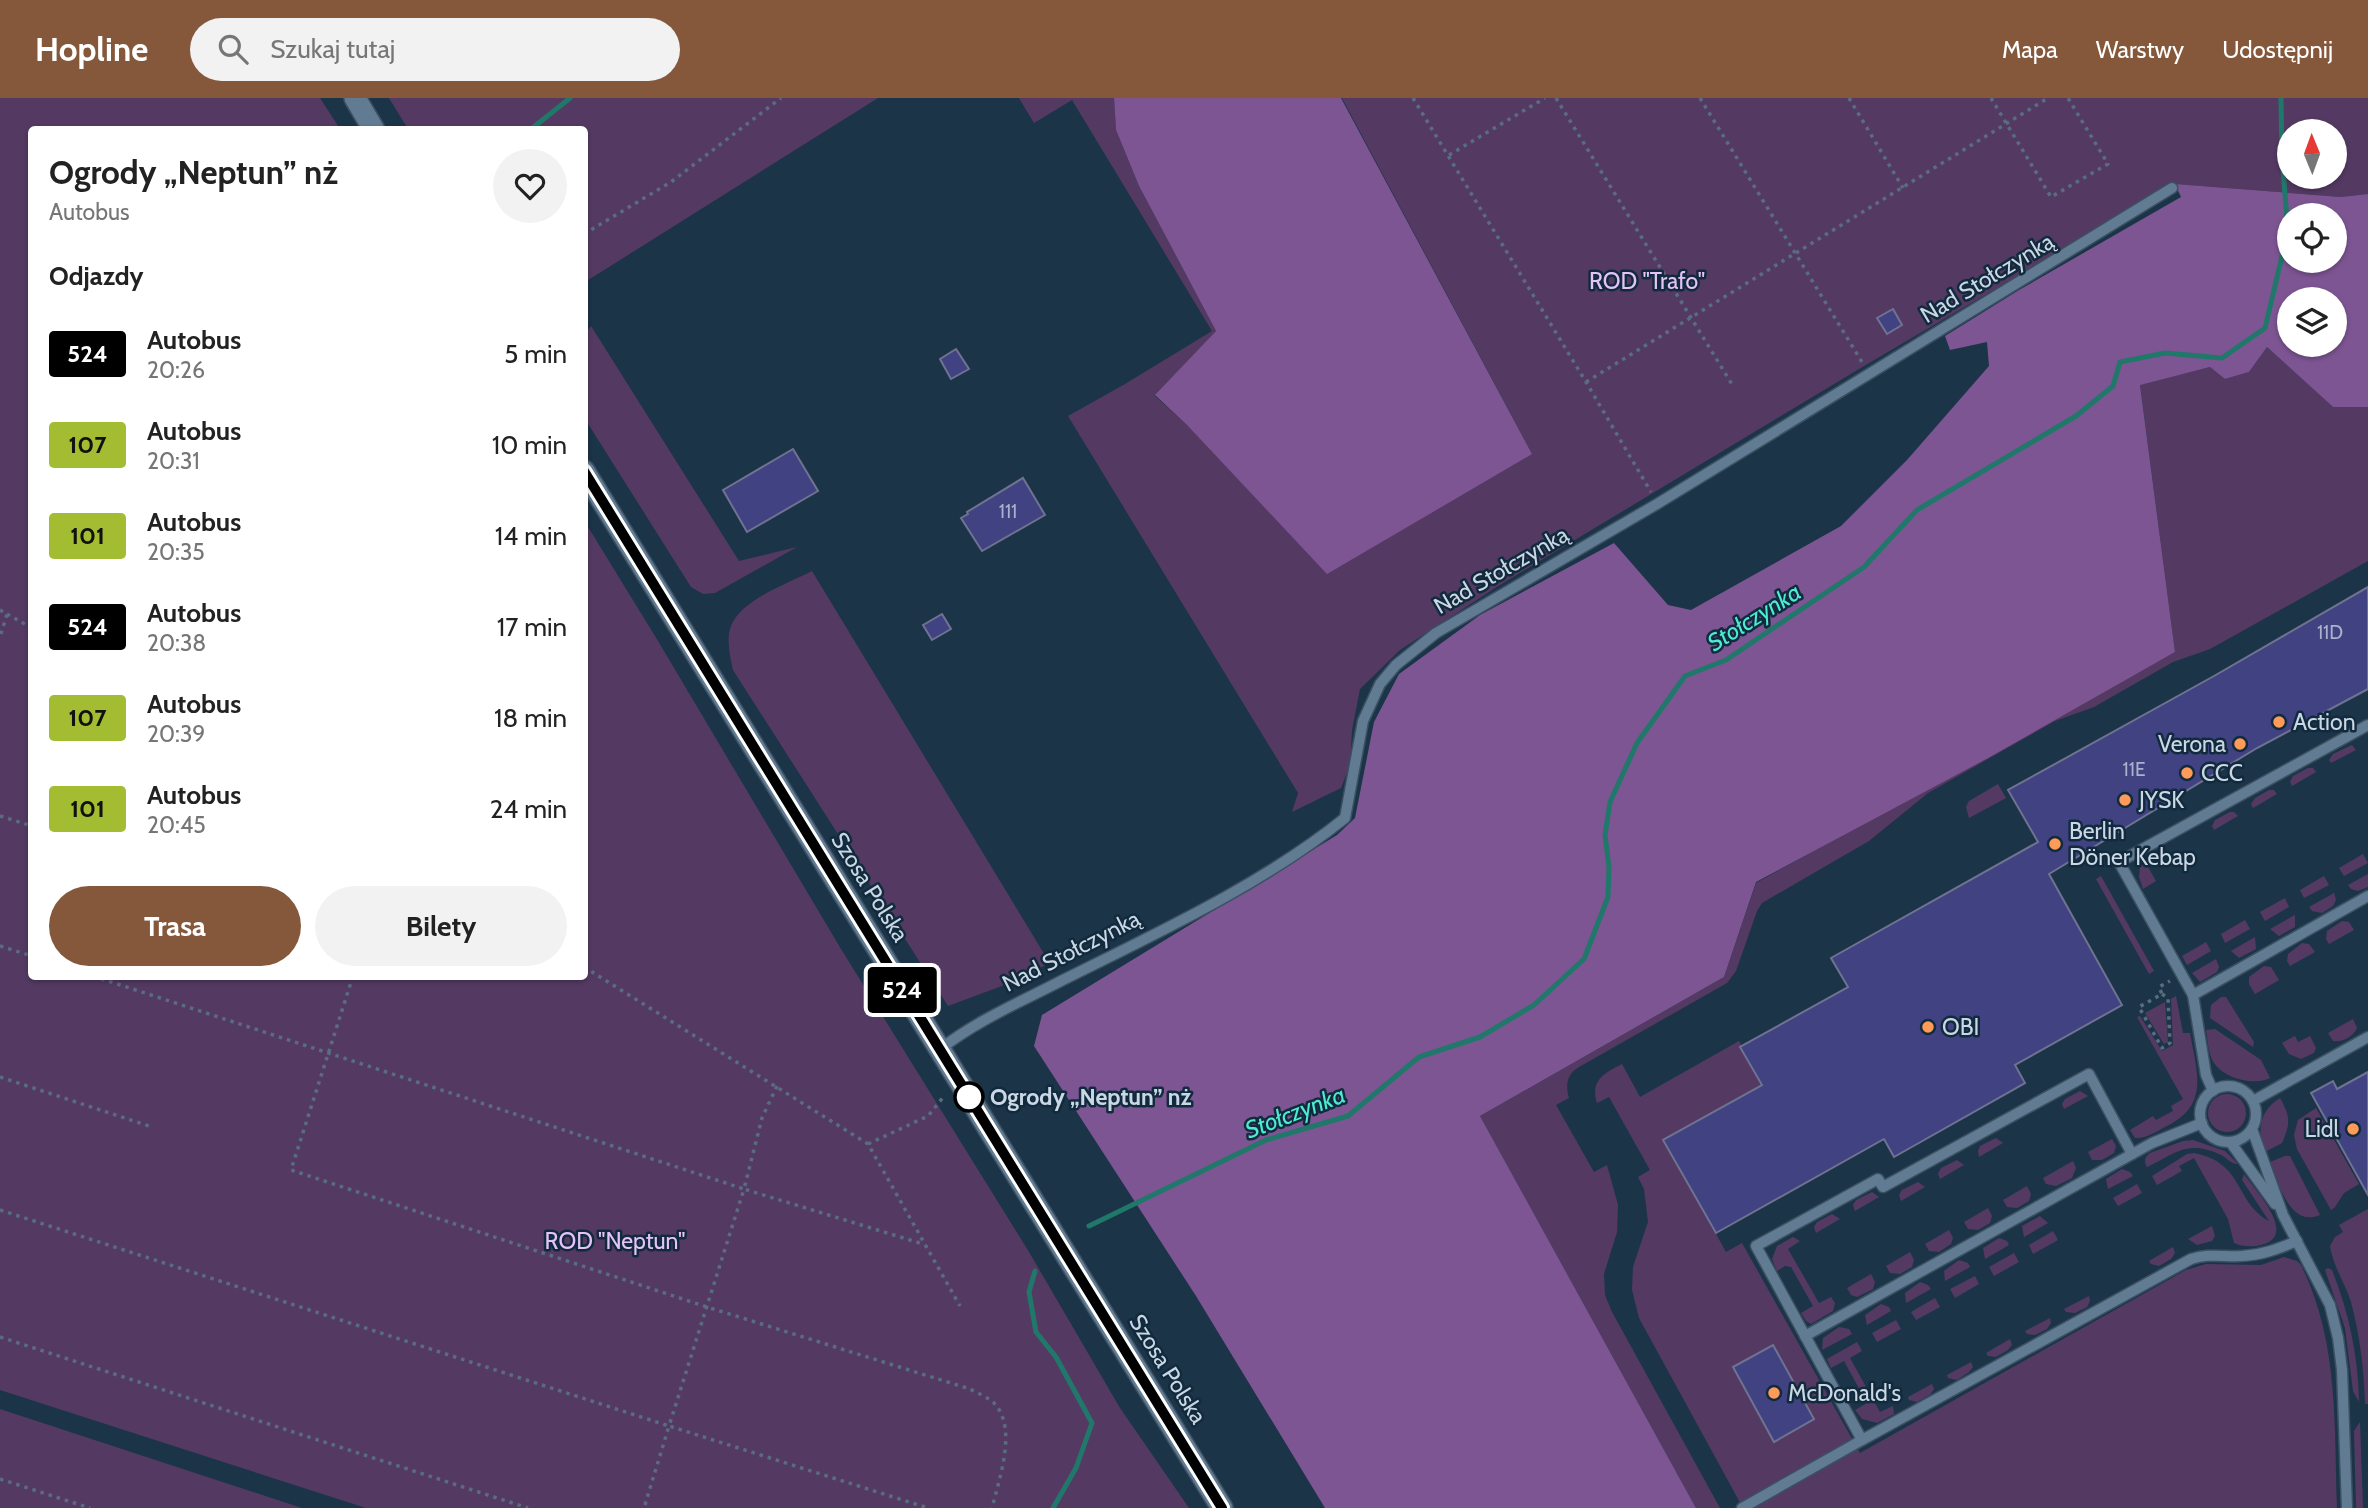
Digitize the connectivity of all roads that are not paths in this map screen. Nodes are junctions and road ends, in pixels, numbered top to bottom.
1 (355, 98) edge
2 (372, 126) edge
3 (2172, 188) dead end
4 (588, 478) edge
5 (2368, 724) edge
6 (2368, 896) edge
7 (2193, 995) junction
8 (2368, 1037) edge
9 (939, 1050) junction
10 (2213, 1091) junction
11 (2253, 1101) junction
12 (2202, 1123) junction
13 (2252, 1129) junction
14 (2231, 1143) junction
15 (2132, 1154) junction
16 (2283, 1214) junction
17 (2297, 1241) junction
18 (1805, 1336) junction
19 (1862, 1440) junction
20 (1222, 1508) edge
21 (1742, 1508) edge
22 (2347, 1508) edge

1 - 2 street
3 - 9 lane, Nad Stołczynką
4 - 9 street, Szosa Polska
5 - 7 lane
6 - 7 lane
7 - 10 lane
8 - 11 lane
9 - 20 street, Szosa Polska
10 - 11 lane
10 - 12 lane
11 - 13 lane
12 - 14 lane
12 - 15 lane
13 - 14 lane
13 - 16 lane
14 - 16 lane
15 - 18 lane
15 - 18 lane
16 - 17 lane
17 - 19 lane
17 - 22 lane
18 - 19 lane
19 - 21 lane

